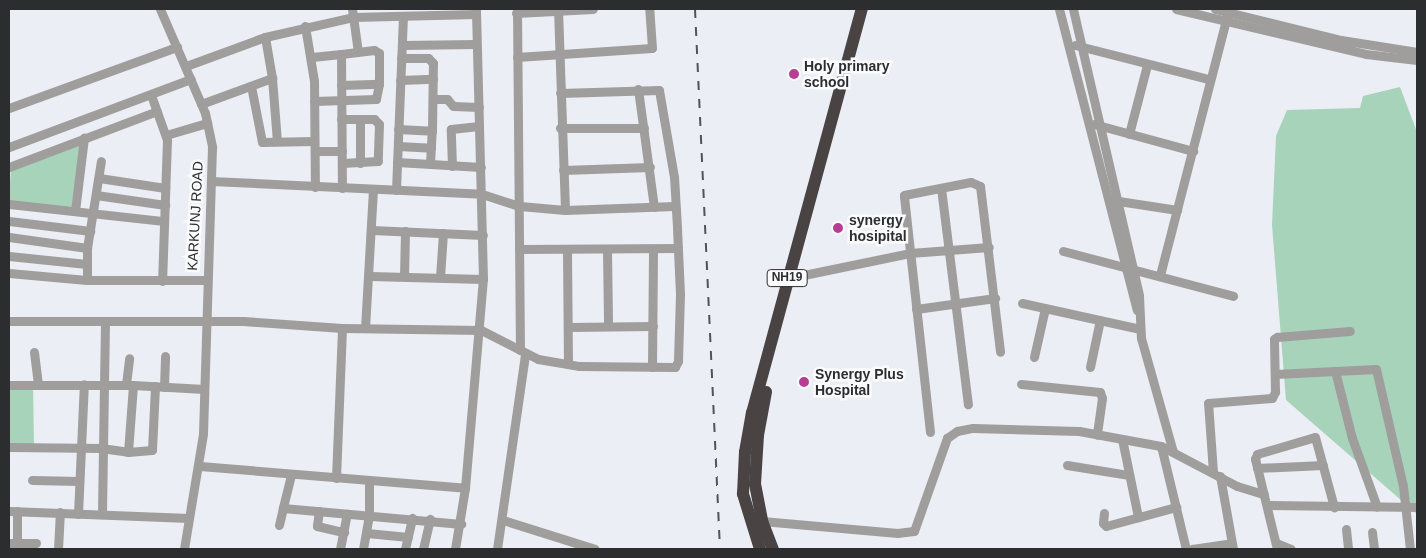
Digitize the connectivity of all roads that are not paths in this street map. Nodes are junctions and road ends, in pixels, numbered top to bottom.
1 (160, 9) edge
2 (558, 9) edge
3 (593, 9) edge
4 (649, 9) edge
5 (862, 9) edge
6 (870, 9) edge
7 (1059, 9) edge
8 (1073, 9) edge
9 (1176, 9) edge
10 (1215, 9) edge
11 (1253, 9) edge
12 (1229, 10) edge
13 (516, 11) edge
14 (476, 12) edge
15 (352, 13) edge
16 (403, 17) junction
17 (1253, 19) junction
18 (1225, 22) junction
19 (305, 26) junction
20 (265, 37) junction
21 (1068, 42) junction
22 (476, 44) junction
23 (402, 46) junction
24 (1080, 46) junction
25 (177, 47) junction
26 (358, 52) junction
27 (1417, 52) edge
28 (559, 53) junction
29 (341, 54) junction
30 (516, 56) junction
31 (312, 57) junction
32 (401, 58) junction
33 (1417, 60) edge
34 (1147, 65) junction
35 (186, 66) junction
36 (272, 78) junction
37 (191, 79) junction
38 (433, 79) junction
39 (1208, 79) junction
40 (400, 80) junction
41 (379, 84) junction
42 (341, 85) junction
43 (250, 86) junction
44 (638, 89) junction
45 (560, 93) junction
46 (151, 95) junction
47 (433, 99) junction
48 (341, 100) junction
49 (314, 101) junction
50 (201, 104) junction
51 (479, 107) junction
52 (9, 108) edge
53 (157, 112) junction
54 (341, 119) junction
55 (360, 119) junction
56 (1087, 121) junction
57 (207, 123) junction
58 (1098, 125) junction
59 (479, 126) junction
60 (560, 128) junction
61 (644, 128) junction
62 (398, 129) junction
63 (432, 131) junction
64 (1129, 134) junction
65 (166, 135) junction
66 (84, 138) junction
67 (277, 141) junction
68 (314, 141) junction
69 (398, 146) junction
70 (9, 147) edge
71 (431, 148) junction
72 (314, 151) junction
73 (342, 151) junction
74 (1193, 151) junction
75 (101, 160) dead end
76 (397, 162) junction
77 (342, 163) junction
78 (360, 163) junction
79 (430, 164) junction
80 (452, 166) junction
81 (9, 167) edge
82 (481, 167) junction
83 (650, 167) junction
84 (563, 170) junction
85 (99, 178) junction
86 (211, 181) junction
87 (315, 187) junction
88 (165, 188) junction
89 (342, 188) junction
90 (941, 188) junction
91 (373, 190) junction
92 (396, 190) junction
93 (482, 194) junction
94 (96, 195) junction
95 (1111, 200) junction
96 (9, 204) edge
97 (165, 206) junction
98 (520, 206) junction
99 (675, 206) junction
100 (654, 207) junction
101 (565, 210) junction
102 (1177, 210) junction
103 (75, 211) junction
104 (93, 213) junction
105 (9, 221) edge
106 (164, 221) junction
107 (372, 230) junction
108 (90, 231) junction
109 (405, 231) junction
110 (443, 233) junction
111 (483, 235) junction
112 (9, 237) edge
113 (988, 247) junction
114 (87, 248) junction
115 (678, 248) junction
116 (519, 249) junction
117 (653, 249) junction
118 (567, 250) junction
119 (607, 250) junction
120 (949, 250) junction
121 (1063, 251) dead end
122 (910, 254) junction
123 (9, 256) edge
124 (87, 264) junction
125 (1123, 266) junction
126 (1133, 269) junction
127 (9, 273) edge
128 (1160, 275) junction
129 (370, 276) junction
130 (404, 276) junction
131 (440, 277) junction
132 (794, 277) junction
133 (483, 279) junction
134 (87, 280) junction
135 (206, 280) junction
136 (162, 281) junction
137 (1233, 296) dead end
138 (995, 298) junction
139 (957, 303) junction
140 (1022, 303) dead end
141 (1046, 308) junction
142 (916, 309) junction
143 (1138, 313) junction
144 (1100, 320) junction
145 (9, 321) edge
146 (105, 321) junction
147 (207, 322) junction
148 (608, 324) junction
149 (653, 326) junction
150 (342, 328) junction
151 (365, 328) junction
152 (569, 328) junction
153 (1140, 329) junction
154 (481, 330) junction
155 (1350, 331) dead end
156 (34, 352) dead end
157 (523, 352) junction
158 (1000, 352) dead end
159 (165, 356) dead end
160 (1034, 357) dead end
161 (129, 358) dead end
162 (568, 364) junction
163 (652, 367) junction
164 (1090, 367) dead end
165 (1335, 371) junction
166 (1275, 374) junction
167 (38, 384) junction
168 (84, 384) junction
169 (104, 384) junction
170 (129, 384) junction
171 (1021, 384) dead end
172 (9, 385) edge
173 (159, 386) junction
174 (204, 389) junction
175 (968, 404) dead end
176 (930, 432) dead end
177 (1097, 435) junction
178 (1122, 439) junction
179 (1161, 446) junction
180 (9, 447) edge
181 (80, 448) junction
182 (101, 448) junction
183 (128, 452) junction
184 (1173, 452) junction
185 (1067, 465) dead end
186 (1323, 465) junction
187 (200, 466) junction
188 (1257, 468) junction
189 (1216, 474) junction
190 (292, 475) junction
191 (1129, 475) junction
192 (336, 478) junction
193 (32, 480) dead end
194 (79, 481) junction
195 (370, 481) junction
196 (465, 488) junction
197 (1264, 494) junction
198 (1267, 505) junction
199 (1334, 507) junction
200 (1377, 507) junction
201 (1404, 507) junction
202 (1417, 507) edge
203 (283, 508) junction
204 (1176, 508) junction
205 (13, 511) edge
206 (319, 511) junction
207 (60, 512) junction
208 (102, 513) junction
209 (1104, 513) dead end
210 (78, 514) junction
211 (347, 514) junction
212 (369, 516) junction
213 (1138, 517) junction
214 (189, 518) junction
215 (412, 518) junction
216 (430, 520) junction
217 (503, 520) junction
218 (762, 521) junction
219 (461, 524) junction
220 (279, 525) dead end
221 (1346, 529) dead end
222 (344, 532) junction
223 (1372, 532) dead end
224 (367, 533) junction
225 (408, 537) junction
226 (36, 542) dead end
227 (13, 543) edge
228 (1233, 546) edge
229 (1276, 546) edge
230 (1417, 548) edge
231 (58, 549) edge
232 (184, 549) edge
233 (340, 549) edge
234 (363, 549) edge
235 (405, 549) edge
236 (423, 549) edge
237 (455, 549) edge
238 (497, 549) edge
239 (595, 549) edge
240 (760, 549) edge
241 (773, 549) edge
242 (1186, 549) edge
243 (1192, 549) edge
244 (1291, 549) edge
245 (1348, 549) edge
246 (1374, 549) edge
247 (1410, 549) edge

1 - 25 street, KARKUNJ ROAD
2 - 3 street
2 - 13 street
2 - 28 street
4 - 28 street
5 - 240 highway, NH19
6 - 132 highway, NH19
7 - 21 street
8 - 24 street
9 - 18 street
10 - 12 street
11 - 17 street
12 - 17 street
12 - 18 street
13 - 30 street
14 - 16 street
14 - 22 street
15 - 16 street
15 - 19 street
15 - 26 street
16 - 23 street
17 - 27 street
18 - 33 street
18 - 39 street
19 - 20 street
19 - 31 street
20 - 35 street
20 - 36 street
21 - 24 street
21 - 56 street
22 - 23 street
22 - 51 street
23 - 32 street
24 - 34 street
24 - 58 street
25 - 35 street, KARKUNJ ROAD
25 - 52 street
26 - 29 street
26 - 41 street
28 - 30 street
28 - 45 street
29 - 31 street
29 - 42 street
30 - 98 street
31 - 49 street
32 - 38 street
32 - 40 street
34 - 39 street
34 - 64 street
35 - 37 street, KARKUNJ ROAD
36 - 43 street
36 - 67 street
37 - 46 street
37 - 50 street, KARKUNJ ROAD
38 - 40 street
38 - 47 street
39 - 74 street
40 - 62 street
41 - 42 street
41 - 48 street
42 - 48 street
43 - 50 street
43 - 67 street
44 - 45 street
44 - 61 street
44 - 99 street
45 - 60 street
46 - 53 street
46 - 70 street
47 - 51 street
47 - 63 street
48 - 49 street
48 - 54 street
49 - 68 street
50 - 57 street, KARKUNJ ROAD
51 - 59 street
53 - 65 street
53 - 66 street
54 - 55 street
54 - 73 street
55 - 78 street
55 - 78 street
56 - 58 street
56 - 95 street
57 - 65 street
57 - 86 street, KARKUNJ ROAD
58 - 64 street
58 - 95 street
59 - 80 street
59 - 82 street
60 - 61 street
60 - 84 street
61 - 83 street
62 - 63 street
62 - 69 street
63 - 71 street
64 - 74 street
65 - 88 street
66 - 81 street
66 - 103 street
67 - 68 street
68 - 72 street
69 - 71 street
69 - 76 street
71 - 79 street
72 - 73 street
72 - 87 street
73 - 77 street
74 - 102 street
75 - 85 street
76 - 79 street
76 - 92 street
77 - 78 street
77 - 89 street
79 - 80 street
80 - 82 street
82 - 93 street
83 - 84 street
83 - 100 street
84 - 101 street
85 - 88 street
85 - 94 street
86 - 87 street
86 - 135 street, KARKUNJ ROAD
87 - 89 street
88 - 97 street
89 - 91 street
90 - 113 street
90 - 120 street
90 - 122 street
91 - 92 street
91 - 107 street
92 - 93 street
93 - 98 street
93 - 111 street
94 - 97 street
94 - 104 street
95 - 102 street
95 - 125 street
95 - 126 street
96 - 103 street
97 - 106 street
98 - 101 street
98 - 116 street
99 - 100 street
99 - 115 street
100 - 101 street
102 - 128 street
103 - 104 street
104 - 106 street
104 - 108 street
105 - 108 street
106 - 136 street
107 - 109 street
107 - 129 street
108 - 114 street
109 - 110 street
109 - 130 street
110 - 111 street
110 - 131 street
111 - 133 street
112 - 114 street
113 - 120 street
113 - 138 street
114 - 124 street
115 - 117 street
115 - 163 street
116 - 118 street
116 - 157 street
117 - 119 street
117 - 149 street
118 - 119 street
118 - 152 street
119 - 148 street
120 - 122 street
120 - 139 street
121 - 125 street
122 - 132 street
122 - 142 street
123 - 124 street
124 - 134 street
125 - 126 street
125 - 143 street
126 - 128 street
126 - 143 street
127 - 134 street
128 - 137 street
129 - 130 street
129 - 151 street
130 - 131 street
131 - 133 street
132 - 218 highway, NH19
133 - 154 street
134 - 136 street
135 - 136 street
135 - 147 street, KARKUNJ ROAD
138 - 139 street
138 - 158 street
139 - 142 street
139 - 175 street
140 - 141 street
141 - 144 street
141 - 160 street
142 - 176 street
143 - 153 street
144 - 153 street
144 - 164 street
145 - 146 street
146 - 147 street
146 - 169 street
147 - 150 street
147 - 174 street, KARKUNJ ROAD
148 - 149 street
148 - 152 street
149 - 163 street
150 - 151 street
150 - 192 street
151 - 154 street
152 - 162 street
153 - 184 street
154 - 157 street
154 - 196 street
155 - 166 street
156 - 167 street
157 - 162 street
157 - 217 street
159 - 173 street
161 - 170 street
162 - 163 street
165 - 166 street
165 - 200 street
165 - 201 street
166 - 189 street
167 - 168 street
167 - 172 street
168 - 169 street
168 - 181 street
169 - 170 street
169 - 182 street
170 - 173 street
170 - 183 street
171 - 177 street
173 - 174 street
173 - 183 street
174 - 187 street, KARKUNJ ROAD
177 - 178 street
177 - 218 street
178 - 179 street
178 - 191 street
179 - 184 street
179 - 204 street
180 - 181 street
181 - 182 street
181 - 194 street
182 - 183 street
182 - 208 street
184 - 189 street
185 - 191 street
186 - 188 street
186 - 188 street
186 - 199 street
187 - 190 street
187 - 214 street, KARKUNJ ROAD
188 - 197 street
189 - 197 street
189 - 228 street
190 - 192 street
190 - 203 street
191 - 213 street
192 - 195 street
193 - 194 street
194 - 210 street
195 - 196 street
195 - 212 street
196 - 219 street
197 - 198 street
198 - 199 street
198 - 229 street
199 - 200 street
200 - 201 street
201 - 202 street
201 - 247 street
203 - 206 street
203 - 220 street
204 - 213 street
204 - 242 street
205 - 207 street
205 - 227 street
206 - 211 street
206 - 222 street
207 - 210 street
207 - 231 street
208 - 210 street
208 - 214 street
209 - 213 street
211 - 212 street
211 - 222 street
212 - 215 street
212 - 224 street
214 - 232 street, KARKUNJ ROAD
215 - 216 street
215 - 225 street
216 - 219 street
216 - 236 street
217 - 238 street
217 - 239 street
218 - 241 highway, NH19
219 - 237 street
221 - 245 street
222 - 233 street
223 - 246 street
224 - 225 street
224 - 234 street
225 - 235 street
226 - 227 street
228 - 243 street
229 - 244 street
230 - 247 street

